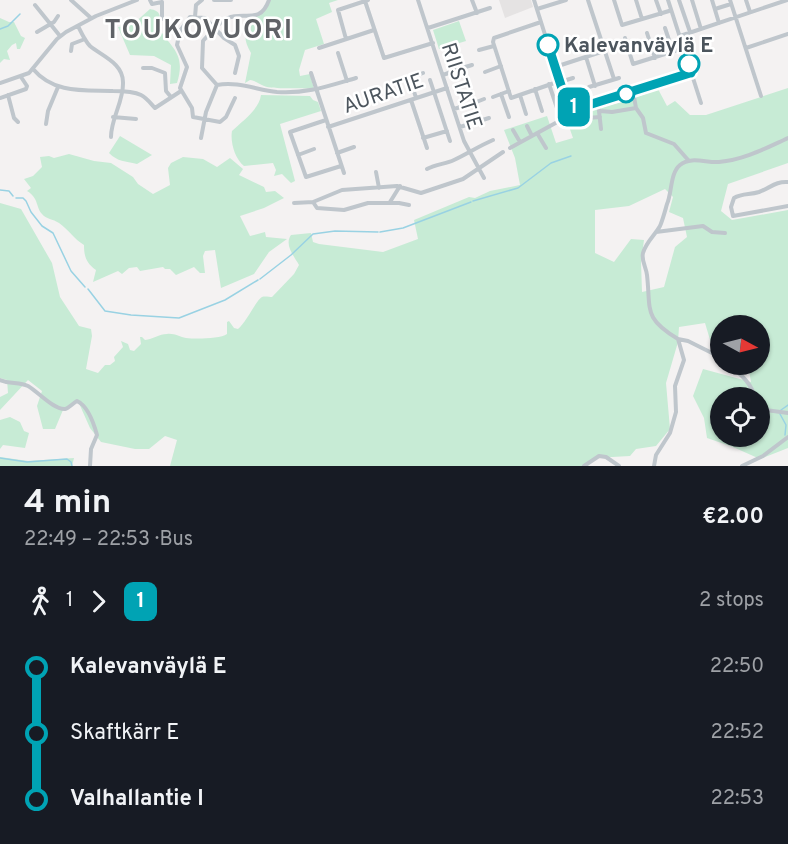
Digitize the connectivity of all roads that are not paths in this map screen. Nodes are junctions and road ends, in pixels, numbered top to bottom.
1 (71, 0) edge
2 (137, 0) edge
3 (150, 0) edge
4 (202, 0) edge
5 (214, 0) edge
6 (231, 0) edge
7 (268, 0) edge
8 (418, 0) edge
9 (472, 0) edge
10 (534, 0) edge
11 (566, 0) edge
12 (588, 0) edge
13 (614, 0) edge
14 (636, 0) edge
15 (656, 0) edge
16 (668, 0) edge
17 (679, 0) edge
18 (692, 0) edge
19 (712, 0) edge
20 (746, 0) edge
21 (787, 0) edge
22 (366, 1) edge
23 (731, 2) edge
24 (34, 5) dead end
25 (490, 8) dead end
26 (537, 9) junction
27 (715, 9) junction
28 (669, 11) dead end
29 (750, 12) junction
30 (477, 13) junction
31 (661, 14) junction
32 (58, 16) dead end
33 (195, 17) junction
34 (736, 17) junction
35 (91, 18) junction
36 (643, 20) junction
37 (541, 22) junction
38 (719, 23) junction
39 (50, 25) junction
40 (78, 26) junction
41 (428, 28) junction
42 (665, 28) dead end
43 (215, 29) junction
44 (701, 29) junction
45 (374, 30) junction
46 (180, 31) junction
47 (37, 32) dead end
48 (647, 33) dead end
49 (690, 33) junction
50 (788, 34) edge
51 (60, 36) junction
52 (680, 36) junction
53 (625, 38) dead end
54 (85, 39) junction
55 (346, 39) junction
56 (47, 40) dead end
57 (433, 43) junction
58 (53, 44) junction
59 (494, 46) junction
60 (319, 48) dead end
61 (684, 48) junction
62 (746, 48) junction
63 (479, 50) dead end
64 (71, 51) dead end
65 (604, 51) junction
66 (673, 52) junction
67 (338, 53) dead end
68 (586, 57) junction
69 (655, 58) junction
70 (472, 65) dead end
71 (501, 66) junction
72 (555, 67) junction
73 (143, 68) dead end
74 (462, 68) junction
75 (33, 69) junction
76 (485, 72) dead end
77 (235, 73) dead end
78 (311, 73) dead end
79 (423, 73) dead end
80 (691, 73) junction
81 (443, 75) junction
82 (21, 77) junction
83 (356, 78) dead end
84 (573, 78) dead end
85 (430, 80) dead end
86 (347, 81) junction
87 (560, 82) junction
88 (0, 83) edge
89 (549, 84) junction
90 (217, 86) junction
91 (595, 86) junction
92 (58, 87) junction
93 (590, 87) dead end
94 (447, 88) junction
95 (535, 89) junction
96 (316, 90) junction
97 (181, 91) junction
98 (509, 91) junction
99 (633, 91) junction
100 (122, 92) junction
101 (434, 92) junction
102 (579, 92) dead end
103 (501, 94) junction
104 (8, 95) junction
105 (520, 95) junction
106 (761, 96) dead end
107 (171, 97) junction
108 (493, 97) dead end
109 (565, 97) junction
110 (0, 98) edge
111 (235, 98) dead end
112 (416, 98) junction
113 (511, 98) junction
114 (484, 99) dead end
115 (411, 100) junction
116 (503, 100) junction
117 (598, 102) junction
118 (474, 103) junction
119 (701, 103) dead end
120 (557, 108) dead end
121 (636, 108) junction
122 (454, 109) junction
123 (542, 111) dead end
124 (603, 111) junction
125 (526, 114) dead end
126 (113, 117) junction
127 (509, 117) dead end
128 (600, 117) junction
129 (489, 118) dead end
130 (136, 119) dead end
131 (204, 119) junction
132 (326, 120) junction
133 (18, 122) dead end
134 (46, 124) dead end
135 (527, 126) dead end
136 (328, 127) junction
137 (460, 127) junction
138 (601, 129) dead end
139 (513, 130) dead end
140 (447, 131) junction
141 (535, 134) junction
142 (111, 136) dead end
143 (201, 138) dead end
144 (423, 138) junction
145 (788, 138) edge
146 (493, 140) dead end
147 (450, 141) dead end
148 (520, 142) junction
149 (354, 147) dead end
150 (427, 148) dead end
151 (510, 148) dead end
152 (546, 148) dead end
153 (314, 149) dead end
154 (469, 151) junction
155 (502, 152) dead end
156 (337, 153) junction
157 (298, 155) junction
158 (689, 161) junction
159 (341, 166) junction
160 (478, 168) junction
161 (427, 169) dead end
162 (376, 172) dead end
163 (344, 173) dead end
164 (484, 178) dead end
165 (788, 182) edge
166 (400, 186) junction
167 (379, 188) junction
168 (313, 202) junction
169 (390, 202) junction
170 (294, 203) dead end
171 (409, 205) dead end
172 (788, 206) edge
173 (656, 232) junction
174 (725, 233) dead end
175 (678, 339) junction
176 (710, 352) edge
177 (740, 375) edge
178 (0, 380) edge
179 (750, 387) edge
180 (770, 411) edge
181 (788, 413) edge
182 (788, 437) edge
183 (90, 466) edge
184 (584, 466) edge
185 (619, 466) edge
186 (654, 466) edge
187 (742, 466) edge

1 - 35 street
2 - 35 street
3 - 46 street
4 - 33 street
5 - 6 street
7 - 43 street
8 - 41 street, RIISTATIE
9 - 30 street
10 - 26 street
11 - 26 street
12 - 65 street
13 - 36 street
14 - 36 street
15 - 31 street
16 - 52 street
17 - 49 street
18 - 44 street
19 - 27 street
20 - 29 street
21 - 29 street
22 - 45 street
22 - 55 street
23 - 27 street
23 - 34 street
24 - 39 street
25 - 30 street
26 - 37 street
27 - 38 street
28 - 31 street
29 - 34 street
30 - 41 street
31 - 36 street
32 - 39 street
33 - 43 street
33 - 46 street
34 - 38 street
34 - 62 street
35 - 40 street
37 - 59 street
37 - 72 street
38 - 44 street
39 - 47 street
39 - 51 street
40 - 51 street
40 - 54 street
41 - 57 street, RIISTATIE
42 - 66 street
43 - 77 street
43 - 90 street
44 - 49 street
45 - 55 street
45 - 57 street
46 - 97 street
48 - 69 street
49 - 52 street
50 - 62 street
51 - 58 street
52 - 61 street
53 - 69 street
54 - 64 street
54 - 100 street
55 - 60 street
56 - 58 street
57 - 81 street, RIISTATIE
58 - 75 street
59 - 63 street
59 - 71 street
61 - 66 street
61 - 80 street
62 - 106 street
65 - 68 street
65 - 91 street
66 - 69 street
67 - 86 street
68 - 72 street
68 - 91 street
70 - 74 street
71 - 76 street
71 - 98 street
72 - 87 street
73 - 107 street
74 - 81 street
74 - 118 street
75 - 82 street
75 - 92 street
78 - 96 street
79 - 112 street
80 - 99 street
80 - 119 street
81 - 94 street, RIISTATIE
82 - 88 street
82 - 104 street
83 - 86 street
84 - 87 street
85 - 101 street
86 - 96 street
87 - 89 street
87 - 109 street
89 - 95 street
89 - 120 street
90 - 96 street
90 - 131 street
91 - 93 street
92 - 100 street
92 - 134 street
94 - 101 street, AURATIE
94 - 122 street, RIISTATIE
95 - 105 street
95 - 123 street
96 - 132 street
97 - 107 street
97 - 131 street
98 - 103 street
98 - 113 street
99 - 117 street
99 - 121 street
100 - 107 street
100 - 126 street
101 - 112 street, AURATIE
101 - 140 street
102 - 109 street
103 - 108 street
103 - 116 street
104 - 110 street
104 - 133 street
105 - 113 street
105 - 125 street
109 - 117 street
111 - 131 street
112 - 115 street, AURATIE
113 - 116 street
114 - 118 street
115 - 136 street, AURATIE
115 - 144 street
116 - 127 street
117 - 124 street
118 - 122 street
121 - 124 street
121 - 158 street
122 - 137 street, RIISTATIE
124 - 128 street
126 - 130 street
126 - 142 street
128 - 138 street
128 - 141 street
129 - 137 street
131 - 143 street
132 - 136 street
132 - 157 street
135 - 141 street
136 - 156 street
137 - 154 street, RIISTATIE
139 - 148 street
140 - 144 street
140 - 147 street
141 - 148 street
141 - 152 street
144 - 150 street
145 - 158 street
146 - 154 street
148 - 151 street
149 - 156 street
153 - 157 street
154 - 160 street, RIISTATIE
154 - 161 street
155 - 160 street
156 - 159 street
157 - 159 street
158 - 173 street
159 - 163 street
160 - 164 street, RIISTATIE
160 - 166 street
162 - 167 street
165 - 172 street
166 - 167 street
166 - 169 street
167 - 168 street
168 - 169 street
168 - 170 street
169 - 171 street
173 - 174 street
173 - 175 street
175 - 176 street
175 - 186 street
177 - 179 street
178 - 183 street
180 - 181 street
182 - 187 street
184 - 185 street

